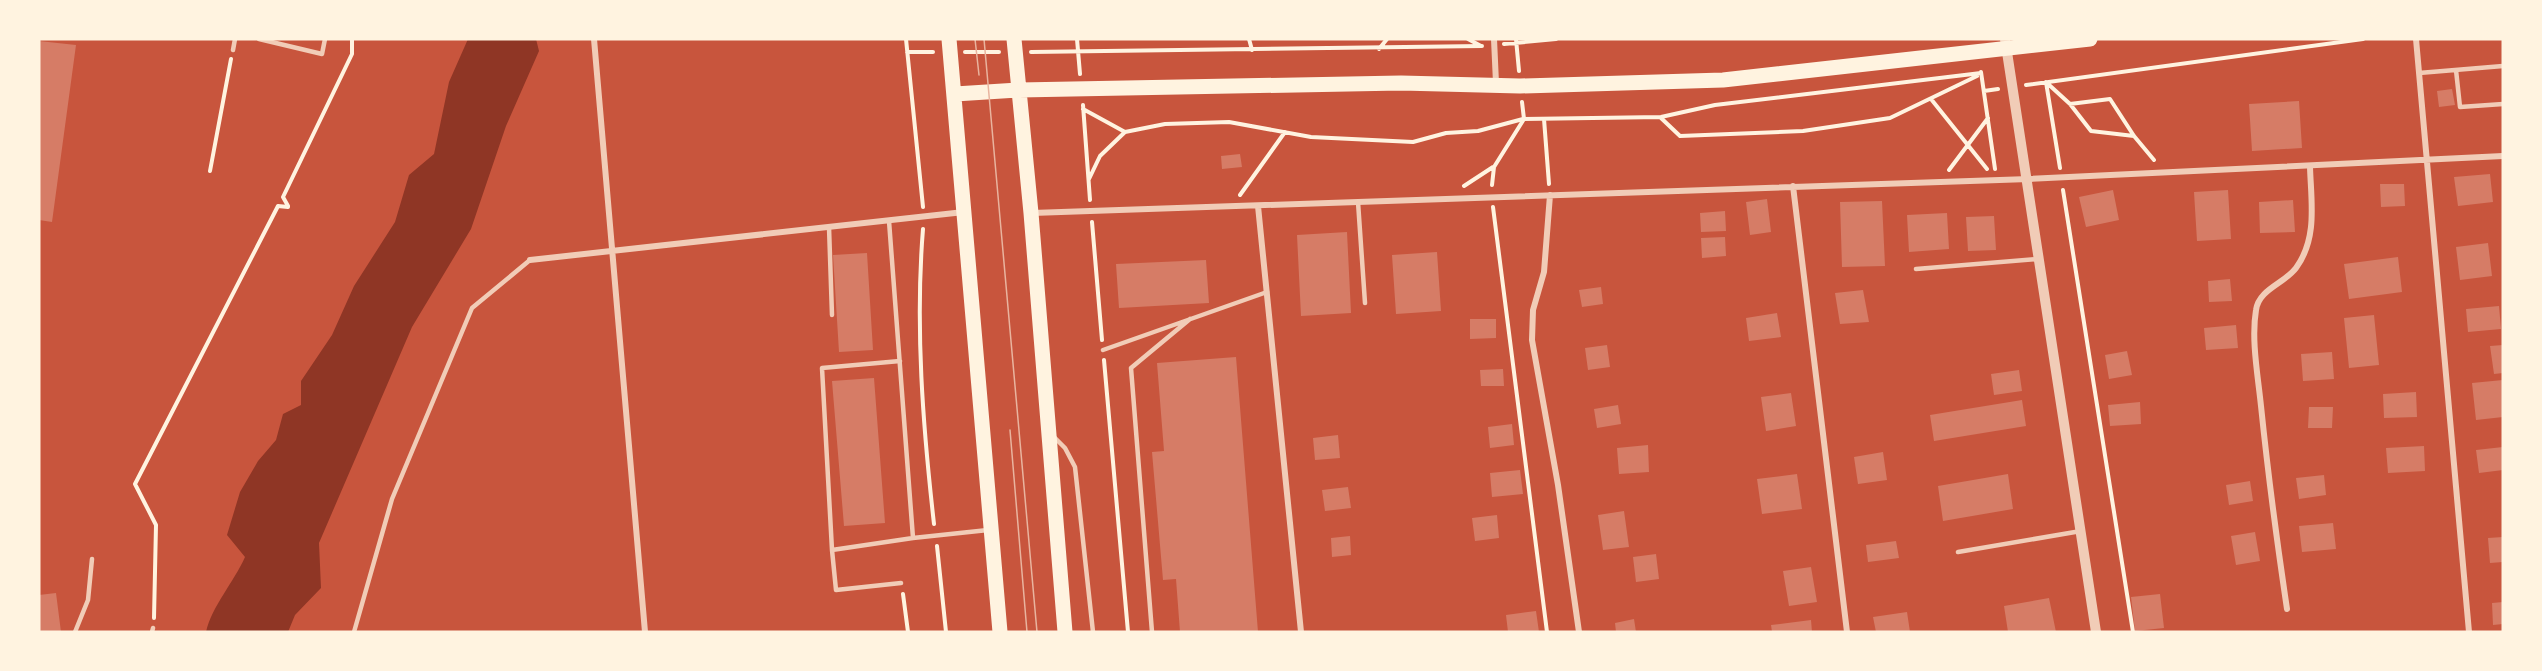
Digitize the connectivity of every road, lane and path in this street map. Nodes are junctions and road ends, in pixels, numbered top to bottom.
1 (235, 39) edge
2 (259, 39) edge
3 (325, 39) edge
4 (352, 39) edge
5 (594, 39) edge
6 (906, 39) edge
7 (1249, 39) edge
8 (1386, 39) edge
9 (1468, 39) edge
10 (1556, 39) edge
11 (2090, 39) edge
12 (2363, 39) edge
13 (2416, 39) edge
14 (1494, 42) edge
15 (2006, 44) edge
16 (1014, 45) edge
17 (950, 46) edge
18 (1482, 46) junction
19 (1379, 49) junction
20 (233, 50) joint
21 (1252, 50) junction
22 (907, 52) junction
23 (2503, 66) edge
24 (2456, 70) junction
25 (2419, 73) junction
26 (2046, 82) junction
27 (1497, 85) junction
28 (2013, 86) junction
29 (1019, 90) junction
30 (1984, 91) dead end
31 (955, 94) junction
32 (1931, 99) junction
33 (2070, 104) junction
34 (2503, 104) edge
35 (1083, 109) dead end
36 (1661, 117) junction
37 (1988, 117) junction
38 (1125, 132) junction
39 (1285, 132) junction
40 (2134, 136) junction
41 (1966, 145) junction
42 (2503, 156) edge
43 (2427, 161) junction
44 (1494, 166) junction
45 (2310, 166) junction
46 (210, 171) dead end
47 (2165, 173) junction
48 (2061, 178) junction
49 (1089, 179) dead end
50 (2029, 179) junction
51 (1997, 180) junction
52 (1941, 182) junction
53 (1793, 186) junction
54 (1550, 195) junction
55 (1491, 197) junction
56 (1450, 199) junction
57 (1358, 202) junction
58 (1258, 206) junction
59 (1235, 207) junction
60 (965, 212) junction
61 (1031, 213) junction
62 (924, 217) junction
63 (889, 220) junction
64 (829, 227) junction
65 (611, 251) junction
66 (2040, 259) junction
67 (530, 260) joint
68 (1916, 269) dead end
69 (1267, 292) junction
70 (1365, 303) dead end
71 (832, 315) dead end
72 (1191, 319) junction
73 (1103, 350) dead end
74 (900, 361) junction
75 (1049, 433) junction
76 (991, 530) junction
77 (2081, 531) junction
78 (936, 537) junction
79 (913, 538) junction
80 (832, 550) junction
81 (1958, 552) dead end
82 (92, 559) dead end
83 (901, 583) joint
84 (2288, 609) dead end
85 (153, 630) edge
86 (75, 632) edge
87 (354, 632) edge
88 (645, 632) edge
89 (908, 632) edge
90 (946, 632) edge
91 (999, 632) edge
92 (1065, 632) edge
93 (1093, 632) edge
94 (1152, 632) edge
95 (1301, 632) edge
96 (1547, 632) edge
97 (1579, 632) edge
98 (1847, 632) edge
99 (2096, 632) edge
100 (2133, 632) edge
101 (2469, 632) edge

1 - 20 lane
2 - 3 lane
4 - 85 path
5 - 65 street
6 - 22 path
7 - 21 path
8 - 19 path
9 - 18 path
10 - 14 path
11 - 15 main road
12 - 26 path
13 - 25 street
14 - 18 path
14 - 27 street
15 - 27 main road
15 - 28 street
16 - 17 path
16 - 21 path
16 - 29 main road
17 - 22 path
17 - 31 main road
18 - 19 path
19 - 21 path
20 - 46 path
22 - 62 path
23 - 24 lane
24 - 25 lane
24 - 34 lane
25 - 43 street
26 - 28 path
26 - 33 path
26 - 48 path
27 - 29 main road
28 - 50 street
29 - 31 main road
29 - 61 main road
30 - 37 path
31 - 60 main road
32 - 36 path
32 - 36 path
32 - 41 path
33 - 40 path
33 - 40 path
35 - 38 path
36 - 54 path
37 - 41 path
37 - 51 path
38 - 39 path
38 - 49 path
39 - 44 path
39 - 59 path
40 - 47 path
41 - 51 path
41 - 52 path
42 - 43 street
43 - 45 street
43 - 101 street
44 - 55 path
44 - 56 path
45 - 47 street
45 - 84 street
47 - 48 street
48 - 50 street
48 - 100 path
50 - 51 street
50 - 66 street
51 - 52 street
52 - 53 street
53 - 54 street
53 - 98 street
54 - 55 street
54 - 97 street
55 - 56 street
55 - 96 path
56 - 57 street
57 - 58 street
57 - 70 lane
58 - 59 street
58 - 69 street
59 - 61 street
60 - 62 street
60 - 76 main road
61 - 75 main road
62 - 63 street
62 - 78 path
63 - 64 street
63 - 74 lane
64 - 65 street
64 - 71 lane
65 - 67 street
65 - 88 street
66 - 68 lane
66 - 77 street
67 - 87 lane
69 - 72 lane
69 - 95 street
72 - 73 lane
72 - 94 lane
74 - 79 lane
74 - 80 lane
75 - 92 main road
75 - 93 lane
76 - 78 lane
76 - 91 main road
77 - 81 lane
77 - 99 street
78 - 79 lane
78 - 90 path
79 - 80 lane
80 - 83 lane
82 - 86 lane
83 - 89 path

